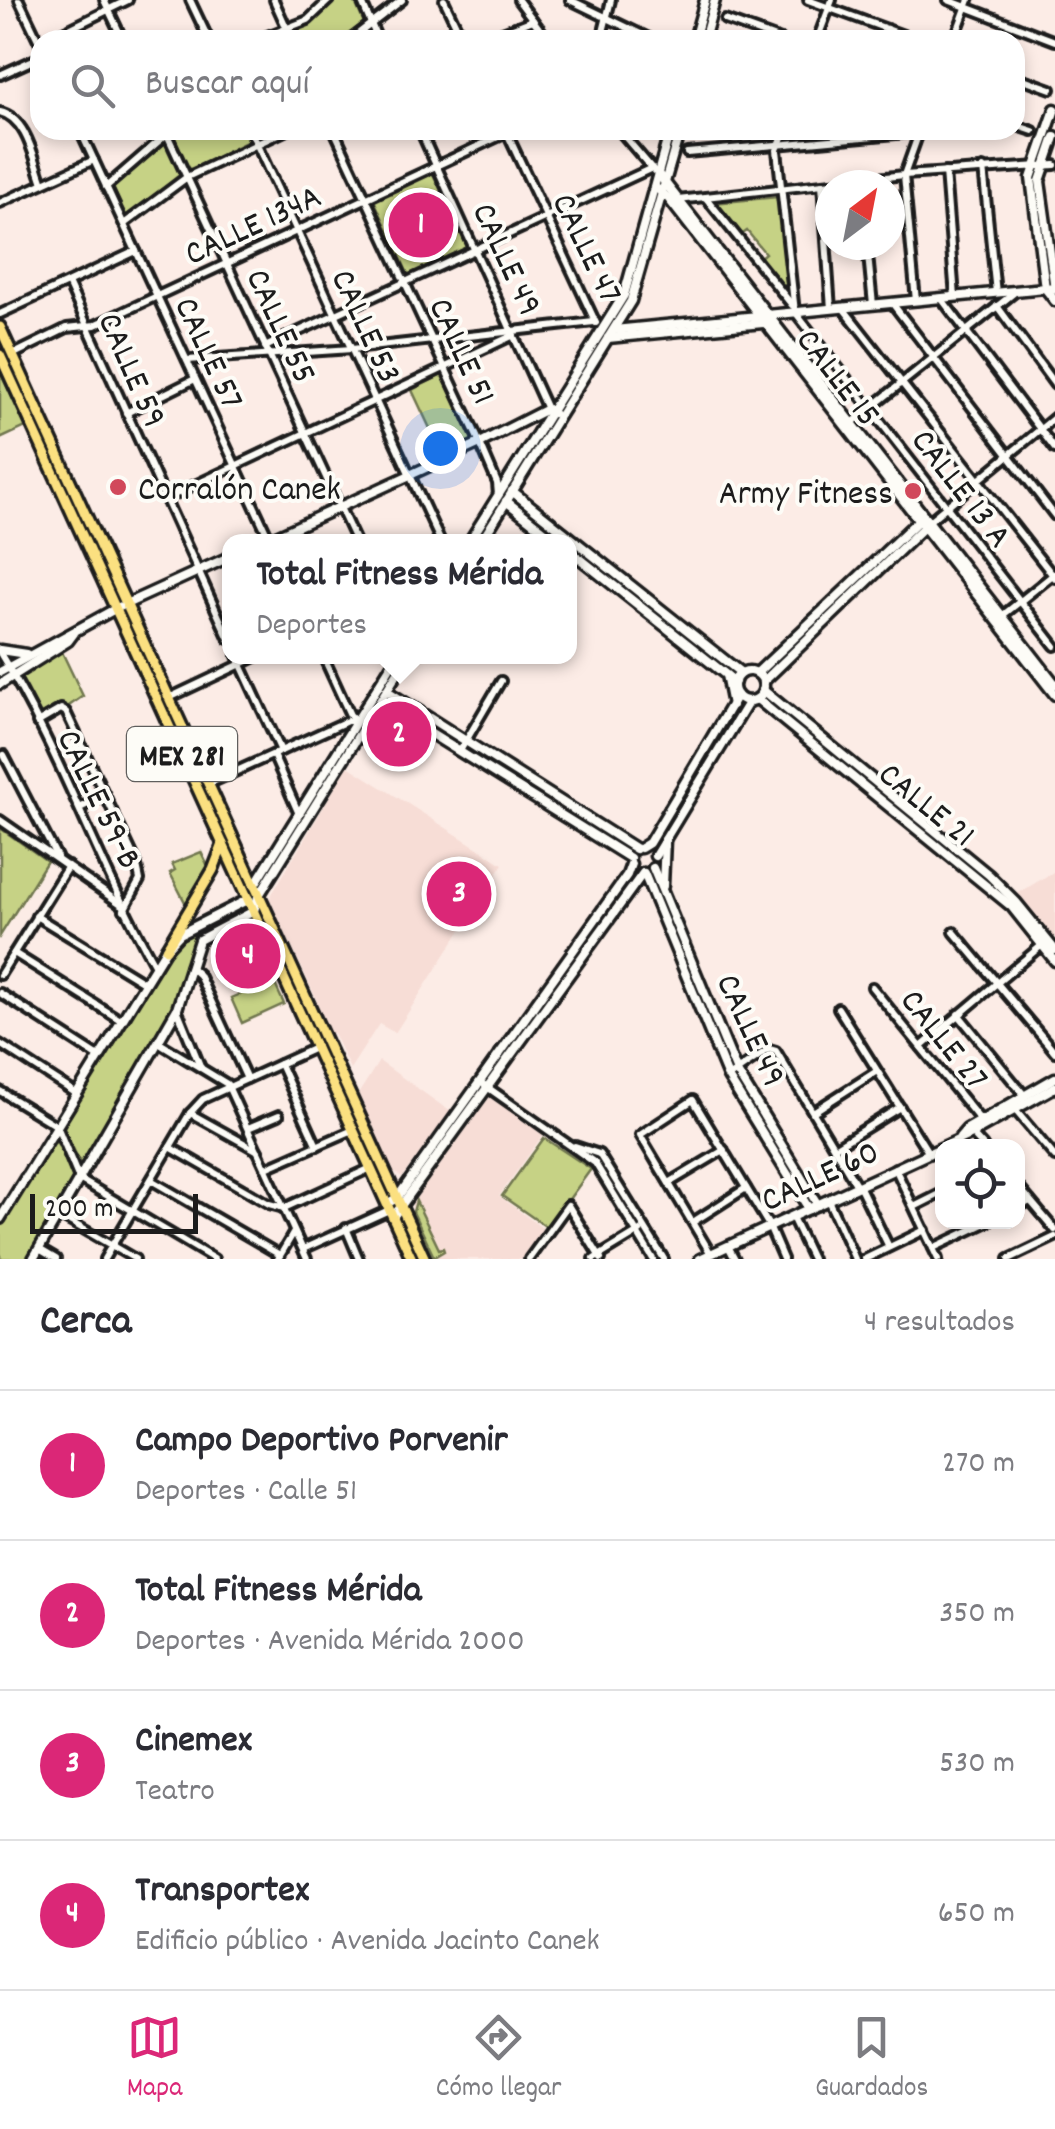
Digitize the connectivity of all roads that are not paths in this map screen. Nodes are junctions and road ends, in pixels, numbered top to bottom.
1 (20, 0) edge
2 (104, 0) edge
3 (128, 0) edge
4 (190, 0) edge
5 (274, 0) edge
6 (329, 0) edge
7 (361, 0) edge
8 (402, 0) edge
9 (444, 0) edge
10 (518, 0) edge
11 (570, 0) edge
12 (610, 0) edge
13 (705, 0) edge
14 (715, 0) edge
15 (808, 0) edge
16 (948, 0) edge
17 (968, 3) edge
18 (830, 4) edge
19 (109, 9) junction
20 (607, 19) junction
21 (533, 20) junction
22 (725, 20) dead end
23 (371, 24) junction
24 (286, 26) junction
25 (34, 30) edge
26 (67, 30) edge
27 (118, 30) edge
28 (204, 30) edge
29 (278, 30) edge
30 (288, 30) edge
31 (363, 30) edge
32 (374, 30) edge
33 (458, 30) edge
34 (508, 30) edge
35 (540, 30) edge
36 (604, 30) edge
37 (631, 30) edge
38 (697, 30) edge
39 (707, 30) edge
40 (754, 30) edge
41 (821, 30) edge
42 (893, 30) edge
43 (958, 30) edge
44 (1055, 41) edge
45 (30, 62) edge
46 (0, 75) edge
47 (1025, 80) edge
48 (1051, 90) dead end
49 (1055, 109) edge
50 (0, 112) edge
51 (10, 114) junction
52 (0, 120) edge
53 (1025, 129) edge
54 (1032, 132) dead end
55 (1055, 137) edge
56 (85, 140) edge
57 (157, 140) edge
58 (170, 140) edge
59 (254, 140) edge
60 (265, 140) edge
61 (339, 140) edge
62 (425, 140) edge
63 (489, 140) edge
64 (512, 140) edge
65 (628, 140) edge
66 (666, 140) edge
67 (677, 140) edge
68 (781, 140) edge
69 (842, 140) edge
70 (917, 140) edge
71 (256, 144) junction
72 (779, 146) junction
73 (688, 152) dead end
74 (94, 160) junction
75 (436, 165) junction
76 (1050, 165) edge
77 (1034, 166) junction
78 (983, 168) junction
79 (655, 172) junction
80 (905, 172) edge
81 (945, 172) junction
82 (905, 175) edge
83 (186, 177) junction
84 (43, 183) junction
85 (815, 185) edge
86 (106, 186) junction
87 (905, 186) edge
88 (661, 188) junction
89 (781, 188) junction
90 (366, 197) junction
91 (705, 197) junction
92 (678, 200) junction
93 (0, 203) edge
94 (678, 212) junction
95 (656, 215) junction
96 (546, 217) junction
97 (124, 224) junction
98 (296, 230) junction
99 (136, 251) junction
100 (476, 252) junction
101 (827, 260) edge
102 (868, 260) edge
103 (226, 262) junction
104 (68, 282) junction
105 (405, 283) junction
106 (1052, 288) edge
107 (1016, 291) junction
108 (996, 293) junction
109 (156, 295) junction
110 (954, 297) junction
111 (941, 298) junction
112 (916, 301) junction
113 (1055, 301) edge
114 (892, 303) junction
115 (873, 305) junction
116 (996, 306) junction
117 (843, 308) junction
118 (831, 309) junction
119 (794, 310) junction
120 (0, 314) edge
121 (336, 314) junction
122 (765, 318) junction
123 (594, 322) junction
124 (86, 325) junction
125 (0, 327) edge
126 (966, 331) junction
127 (609, 332) junction
128 (514, 334) junction
129 (432, 341) junction
130 (266, 347) junction
131 (352, 349) junction
132 (12, 355) junction
133 (0, 356) edge
134 (270, 356) junction
135 (934, 356) junction
136 (187, 360) junction
137 (445, 368) junction
138 (195, 379) junction
139 (902, 382) junction
140 (1055, 385) edge
141 (376, 400) junction
142 (870, 407) junction
143 (552, 412) junction
144 (126, 413) junction
145 (1055, 417) edge
146 (852, 423) junction
147 (1040, 429) junction
148 (306, 434) junction
149 (480, 444) junction
150 (1055, 449) edge
151 (1007, 455) junction
152 (236, 466) junction
153 (410, 474) junction
154 (977, 480) junction
155 (505, 486) junction
156 (503, 498) junction
157 (165, 499) junction
158 (944, 505) junction
159 (339, 506) junction
160 (1055, 516) edge
161 (926, 520) junction
162 (264, 534) edge
163 (280, 534) edge
164 (352, 534) edge
165 (437, 534) edge
166 (476, 534) edge
167 (485, 534) edge
168 (548, 534) edge
169 (565, 534) edge
170 (577, 543) edge
171 (577, 556) edge
172 (222, 560) edge
173 (197, 572) junction
174 (1054, 575) edge
175 (108, 579) junction
176 (628, 584) junction
177 (622, 592) junction
178 (838, 595) junction
179 (1020, 601) junction
180 (845, 604) junction
181 (120, 607) junction
182 (1002, 616) junction
183 (222, 624) edge
184 (74, 633) junction
185 (1055, 646) edge
186 (0, 652) edge
187 (30, 654) junction
188 (141, 654) junction
189 (233, 664) edge
190 (240, 664) edge
191 (328, 664) edge
192 (393, 664) edge
193 (403, 664) edge
194 (761, 669) junction
195 (738, 670) junction
196 (7, 672) edge
197 (771, 674) junction
198 (726, 675) junction
199 (501, 682) dead end
200 (735, 682) junction
201 (0, 684) edge
202 (1055, 684) edge
203 (766, 690) junction
204 (387, 691) junction
205 (737, 695) junction
206 (1055, 695) edge
207 (168, 699) junction
208 (753, 700) junction
209 (380, 702) junction
210 (737, 707) junction
211 (769, 708) junction
212 (37, 723) junction
213 (361, 723) junction
214 (466, 742) junction
215 (460, 751) junction
216 (277, 753) junction
217 (4, 755) dead end
218 (858, 768) junction
219 (696, 774) junction
220 (850, 776) junction
221 (207, 785) junction
222 (105, 795) junction
223 (79, 808) junction
224 (299, 814) junction
225 (0, 820) edge
226 (654, 834) junction
227 (665, 836) junction
228 (934, 837) junction
229 (223, 844) junction
230 (631, 853) junction
231 (655, 856) junction
232 (57, 858) junction
233 (68, 866) junction
234 (647, 871) junction
235 (630, 889) junction
236 (658, 893) junction
237 (253, 894) junction
238 (122, 907) junction
239 (254, 911) junction
240 (36, 916) junction
241 (954, 932) dead end
242 (1045, 942) junction
243 (166, 949) junction
244 (1055, 950) edge
245 (14, 952) junction
246 (1055, 960) edge
247 (156, 966) junction
248 (190, 967) junction
249 (563, 974) junction
250 (0, 975) edge
251 (997, 982) junction
252 (145, 984) junction
253 (872, 987) dead end
254 (0, 993) edge
255 (838, 1008) dead end
256 (177, 1009) junction
257 (958, 1014) junction
258 (122, 1020) junction
259 (158, 1042) junction
260 (0, 1044) edge
261 (321, 1045) junction
262 (921, 1047) junction
263 (1055, 1052) edge
264 (100, 1057) junction
265 (280, 1064) junction
266 (201, 1068) junction
267 (878, 1071) junction
268 (733, 1074) junction
269 (246, 1079) junction
270 (484, 1084) junction
271 (1054, 1086) edge
272 (228, 1087) junction
273 (0, 1091) edge
274 (77, 1094) junction
275 (1024, 1096) junction
276 (900, 1108) junction
277 (1015, 1110) junction
278 (190, 1112) junction
279 (812, 1112) junction
280 (279, 1115) dead end
281 (981, 1120) junction
282 (57, 1126) junction
283 (247, 1128) junction
284 (354, 1129) junction
285 (966, 1133) junction
286 (973, 1139) edge
287 (317, 1146) junction
288 (170, 1147) junction
289 (834, 1148) junction
290 (724, 1150) junction
291 (258, 1151) junction
292 (928, 1152) junction
293 (1055, 1157) edge
294 (266, 1168) junction
295 (372, 1168) junction
296 (895, 1168) junction
297 (387, 1176) junction
298 (412, 1176) junction
299 (79, 1179) junction
300 (151, 1180) junction
301 (668, 1183) junction
302 (858, 1186) junction
303 (746, 1188) junction
304 (1025, 1195) edge
305 (935, 1196) edge
306 (828, 1200) junction
307 (1030, 1201) junction
308 (1025, 1204) edge
309 (814, 1206) junction
310 (394, 1207) junction
311 (914, 1207) junction
312 (284, 1208) junction
313 (132, 1211) junction
314 (59, 1215) junction
315 (792, 1217) junction
316 (0, 1218) edge
317 (692, 1222) junction
318 (346, 1228) junction
319 (769, 1228) junction
320 (973, 1229) edge
321 (641, 1230) junction
322 (924, 1230) junction
323 (294, 1231) junction
324 (1055, 1234) edge
325 (112, 1246) junction
326 (728, 1246) junction
327 (889, 1247) junction
328 (933, 1248) junction
329 (39, 1249) junction
330 (302, 1249) junction
331 (1028, 1250) junction
332 (711, 1254) junction
333 (279, 1257) edge
334 (598, 1258) edge
335 (33, 1259) edge
336 (56, 1259) edge
337 (104, 1259) edge
338 (135, 1259) edge
339 (214, 1259) edge
340 (307, 1259) edge
341 (359, 1259) edge
342 (412, 1259) edge
343 (425, 1259) edge
344 (529, 1259) edge
345 (653, 1259) edge
346 (664, 1259) edge
347 (700, 1259) edge
348 (735, 1259) edge
349 (783, 1259) edge
350 (812, 1259) edge
351 (854, 1259) edge
352 (865, 1259) edge
353 (938, 1259) edge
354 (1010, 1259) edge
355 (1032, 1259) edge

1 - 25 street
2 - 19 street
3 - 19 street
4 - 28 street
5 - 24 street
6 - 24 street
7 - 23 street
8 - 23 street
9 - 33 street
10 - 21 street
11 - 20 street
12 - 20 street
13 - 38 street
14 - 39 street
15 - 18 street
16 - 17 street
17 - 43 street
17 - 44 street
18 - 41 street
18 - 42 street
19 - 26 street
19 - 27 street
20 - 36 street
20 - 37 street
21 - 34 street
21 - 35 street
22 - 40 street
23 - 31 street
23 - 32 street
24 - 29 street
24 - 30 street
45 - 46 street
47 - 48 street
49 - 77 street
50 - 51 street
51 - 52 street
51 - 84 street
53 - 54 street
55 - 76 street
56 - 74 street, CALLE 57
57 - 86 street
58 - 83 street, CALLE 55
59 - 71 street, CALLE 53
60 - 71 street
61 - 90 street, CALLE 51
62 - 75 street, CALLE 49
63 - 75 street, CALLE 134A
64 - 96 street, CALLE 47
65 - 79 street
66 - 79 street
67 - 88 street
68 - 72 street
69 - 72 street
70 - 80 street
71 - 83 street
71 - 98 street, CALLE 53
72 - 73 street
72 - 89 street
74 - 84 street
74 - 86 street, CALLE 57
75 - 90 street, CALLE 134A
75 - 100 street, CALLE 49
76 - 77 street
76 - 106 street
77 - 78 street
77 - 106 street
78 - 81 street
78 - 108 street
79 - 88 street
79 - 96 street
81 - 82 street
81 - 110 street
83 - 97 street
83 - 103 street, CALLE 55
84 - 93 street
85 - 89 street
86 - 97 street, CALLE 57
87 - 112 street
88 - 92 street, CALLE 15
88 - 94 street, CALLE 15
88 - 95 street
88 - 127 street
89 - 91 street
89 - 119 street
90 - 98 street, CALLE 134A
90 - 105 street, CALLE 51
91 - 92 street
91 - 119 street, CALLE 13 A
92 - 122 street, CALLE 15
94 - 95 street
94 - 122 street, CALLE 15
95 - 127 street
96 - 100 street
96 - 123 street, CALLE 47
97 - 99 street, CALLE 57
98 - 103 street, CALLE 134A
98 - 121 street, CALLE 53
99 - 104 street
99 - 109 street, CALLE 57
100 - 105 street
100 - 128 street, CALLE 49
101 - 118 street
102 - 115 street
103 - 109 street, CALLE 134A
103 - 130 street, CALLE 55
104 - 120 street
104 - 124 street, CALLE 59
105 - 121 street
105 - 129 street, CALLE 51
106 - 107 street
106 - 113 street
107 - 108 street
107 - 116 street
108 - 110 street
109 - 124 street, CALLE 134A
109 - 136 street, CALLE 57
110 - 111 street
111 - 112 street
111 - 126 street
112 - 114 street
114 - 115 street
114 - 135 street
115 - 117 street
116 - 126 street
116 - 140 street
117 - 118 street
117 - 139 street
118 - 119 street
119 - 122 street
119 - 142 street, CALLE 13 A
121 - 130 street
121 - 131 street, CALLE 53
122 - 127 street
122 - 146 street, CALLE 15
122 - 161 street, CALLE 15
123 - 127 street, CALLE 47
123 - 128 street
124 - 132 street, CALLE 134A
124 - 144 street, CALLE 59
125 - 132 main road, MEX 281
126 - 135 street
126 - 147 street
127 - 143 street
128 - 129 street
128 - 137 street
128 - 143 street, CALLE 49
129 - 131 street
129 - 137 street, CALLE 51
130 - 134 street, CALLE 55
131 - 134 street
131 - 141 street, CALLE 53
132 - 175 main road, MEX 281
133 - 175 main road, MEX 281
134 - 136 street
134 - 148 street, CALLE 55
135 - 139 street
135 - 151 street
136 - 138 street, CALLE 57
137 - 141 street
137 - 149 street, CALLE 51
138 - 144 street
138 - 152 street, CALLE 57
139 - 142 street
139 - 154 street
141 - 148 street
141 - 153 street, CALLE 53
142 - 146 street
142 - 158 street, CALLE 13 A
143 - 149 street
143 - 155 street
144 - 157 street, CALLE 59
145 - 147 street
146 - 161 street, CALLE 15
147 - 150 street
147 - 151 street
148 - 152 street
148 - 159 street, CALLE 55
149 - 153 street
149 - 155 street, CALLE 51
151 - 154 street
151 - 160 street
152 - 157 street
152 - 162 street, CALLE 57
153 - 159 street
153 - 165 street, CALLE 53
154 - 158 street
154 - 174 street
155 - 156 street
155 - 169 street
156 - 166 street
156 - 167 street
156 - 168 street
157 - 173 street, CALLE 59
158 - 161 street
158 - 179 street, CALLE 13 A
159 - 163 street
159 - 164 street, CALLE 55
161 - 178 street
161 - 180 street
161 - 182 street, CALLE 15
161 - 206 street, CALLE 15
170 - 176 street
171 - 177 street
172 - 173 street
173 - 181 street
173 - 183 street, CALLE 59
174 - 179 street
175 - 181 main road, MEX 281
176 - 177 street
176 - 195 street
177 - 198 street
178 - 180 street
178 - 194 street
179 - 182 street
179 - 185 street, CALLE 13 A
180 - 197 street
181 - 184 street
181 - 188 main road, MEX 281
182 - 202 street, CALLE 15
184 - 187 street
184 - 196 street
186 - 187 street
186 - 196 street, CALLE 59-B
187 - 196 street
188 - 207 main road, MEX 281
188 - 229 main road, MEX 281
189 - 207 street
190 - 216 street
191 - 213 street
192 - 213 street
193 - 204 street
194 - 195 street
194 - 203 street
195 - 200 street
196 - 201 street
196 - 212 street, CALLE 59-B
197 - 203 street
197 - 203 street
198 - 200 street
198 - 210 street
199 - 214 street
200 - 205 street
203 - 208 street
203 - 218 street, CALLE 21
204 - 209 street
204 - 214 street
205 - 208 street
205 - 210 street
207 - 221 main road, MEX 281
208 - 210 street
208 - 211 street, CALLE 21
209 - 213 street
209 - 215 street
210 - 211 street
210 - 219 street
211 - 220 street, CALLE 21
212 - 222 street
212 - 223 street, CALLE 59-B
213 - 216 street
213 - 224 street
213 - 237 street
214 - 215 street
214 - 230 street
215 - 230 street
216 - 221 street
216 - 224 street
217 - 232 street
218 - 220 street
218 - 228 street, CALLE 21
219 - 226 street
219 - 227 street
220 - 228 street, CALLE 21
221 - 237 main road, MEX 281
222 - 223 street
222 - 238 street
223 - 238 street, CALLE 59-B
224 - 237 street
225 - 232 street
226 - 230 street
226 - 230 street
227 - 231 street
227 - 236 street
228 - 242 street, CALLE 21
229 - 237 main road, MEX 281
229 - 243 main road
230 - 231 street
230 - 234 street
230 - 249 street
231 - 234 street
232 - 233 street
233 - 238 street
233 - 240 street
234 - 235 street
234 - 236 street, CALLE 49
235 - 236 street
235 - 249 street
236 - 268 street, CALLE 49
237 - 239 main road, MEX 281
237 - 243 street
237 - 261 main road, MEX 281
238 - 247 street, CALLE 59-B
239 - 248 street
239 - 261 main road, MEX 281
240 - 245 street
240 - 252 street
241 - 251 street
242 - 244 street, CALLE 21
242 - 246 street, CALLE 21
242 - 251 street
243 - 247 street
245 - 250 street
245 - 258 street
247 - 252 street
248 - 256 street
248 - 269 street
249 - 270 street
251 - 257 street
251 - 263 street
252 - 258 street
253 - 262 street, CALLE 27
254 - 264 street
255 - 267 street
256 - 259 street
256 - 266 street
257 - 262 street
257 - 275 street
258 - 264 street
259 - 266 street
259 - 299 street
260 - 274 street
261 - 265 street
261 - 284 main road, MEX 281
261 - 297 main road, MEX 281
262 - 281 street, CALLE 27
264 - 274 street
265 - 269 street
265 - 287 street
266 - 272 street
267 - 276 street
267 - 279 street
268 - 279 street
268 - 309 street, CALLE 49
269 - 272 street
270 - 298 street
270 - 310 street
270 - 321 street
271 - 275 street, CALLE 60
271 - 277 street, CALLE 60
272 - 278 street
272 - 283 street
273 - 282 street
274 - 282 street
275 - 281 street, CALLE 60
276 - 289 street
276 - 292 street
277 - 285 street, CALLE 60
277 - 293 street
278 - 288 street
278 - 291 street
279 - 289 street
280 - 283 street
281 - 285 street, CALLE 60
282 - 299 street
282 - 316 street
283 - 291 street
284 - 287 street
284 - 295 main road, MEX 281
285 - 286 street
285 - 292 street, CALLE 60
287 - 294 street
288 - 300 street
288 - 312 street
289 - 302 street
290 - 301 street
290 - 301 street
290 - 303 street
291 - 294 street
292 - 296 street, CALLE 60
294 - 312 street
295 - 310 main road, MEX 281
295 - 312 street
296 - 302 street, CALLE 60
296 - 311 street
297 - 298 street
297 - 310 main road, MEX 281
298 - 310 street
299 - 313 street
299 - 314 street
300 - 313 street
300 - 333 street
301 - 317 street
302 - 306 street, CALLE 60
302 - 327 street
303 - 317 street
303 - 319 street
304 - 307 street
305 - 311 street
306 - 309 street, CALLE 60
306 - 351 street
307 - 308 street
307 - 324 street
309 - 315 street, CALLE 60
310 - 318 street
310 - 342 main road, MEX 281
310 - 343 main road, MEX 281
311 - 322 street
312 - 323 street
313 - 325 street
313 - 339 street
314 - 325 street
314 - 329 street
315 - 319 street, CALLE 60
315 - 350 street
317 - 332 street
318 - 330 street
318 - 341 street
319 - 326 street, CALLE 60
319 - 349 street
320 - 328 street
321 - 334 street
321 - 345 street
321 - 346 street
322 - 327 street
322 - 328 street
323 - 330 street
323 - 333 street
324 - 331 street
325 - 337 street
325 - 338 street
326 - 332 street, CALLE 60
326 - 348 street
327 - 352 street
328 - 353 street
329 - 335 street
329 - 336 street
330 - 340 street
331 - 354 street
331 - 355 street
332 - 347 street, CALLE 60
334 - 344 street

